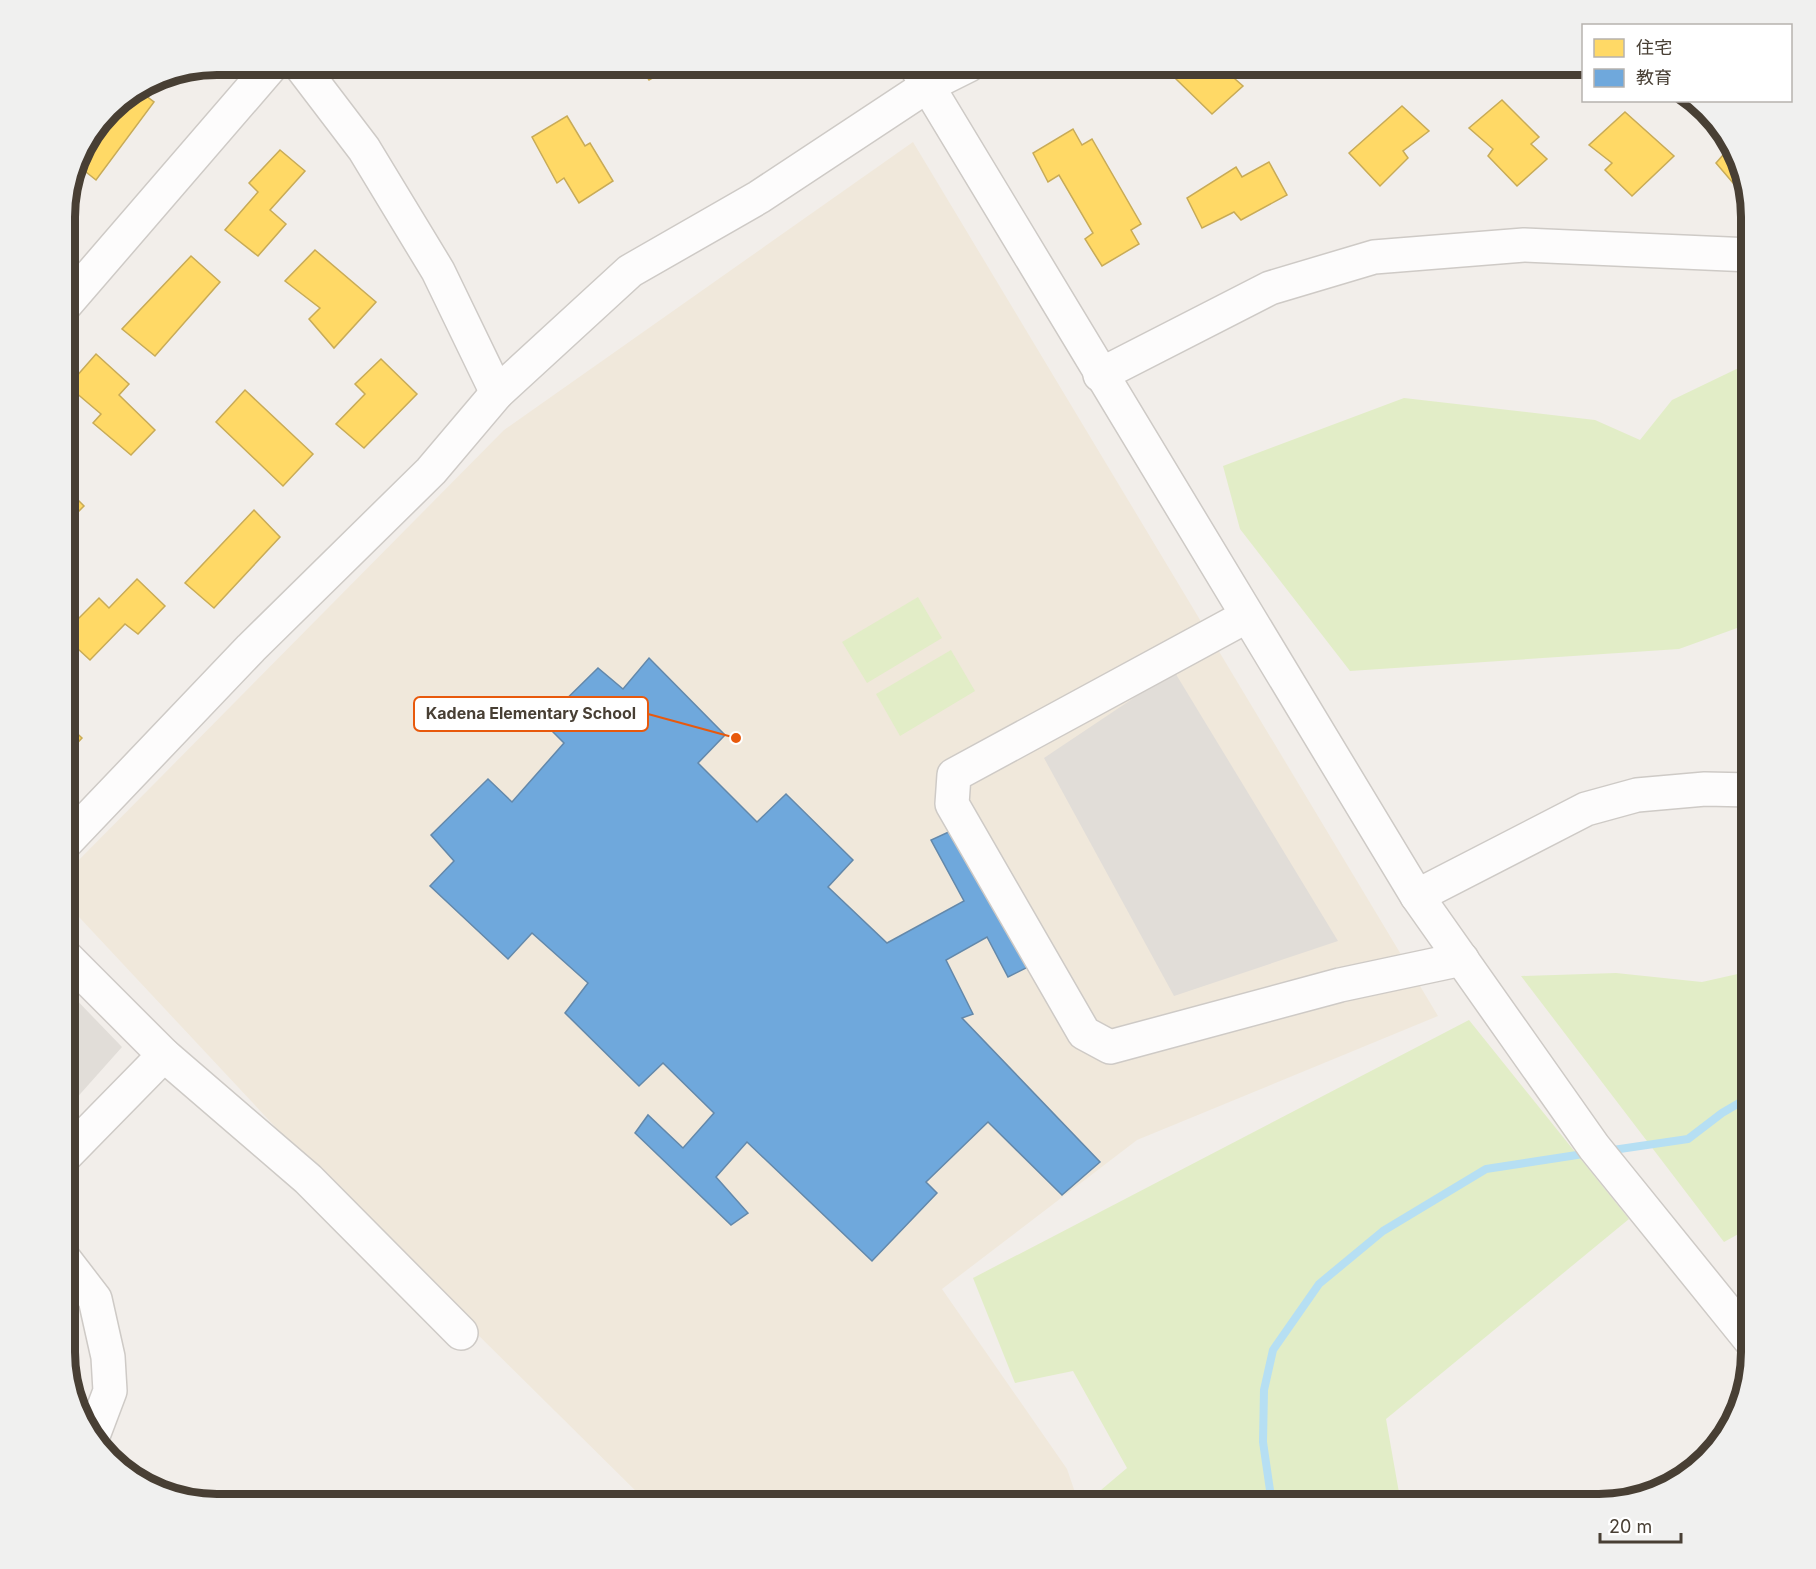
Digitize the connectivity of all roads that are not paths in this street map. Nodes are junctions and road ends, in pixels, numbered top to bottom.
1 (263, 75) edge
2 (308, 75) edge
3 (921, 75) edge
4 (1741, 254) edge
5 (75, 293) edge
6 (1100, 375) junction
7 (497, 393) junction
8 (1247, 615) junction
9 (1741, 790) edge
10 (75, 832) edge
11 (1417, 896) junction
12 (1462, 959) junction
13 (75, 966) edge
14 (164, 1055) junction
15 (75, 1146) edge
16 (75, 1273) edge
17 (1741, 1327) edge
18 (461, 1333) dead end
19 (97, 1427) edge

1 - 5 lane
2 - 7 lane
3 - 6 lane
3 - 7 lane
4 - 6 lane
6 - 8 lane
7 - 10 lane
8 - 11 lane
8 - 12 lane
9 - 11 lane
11 - 12 lane
12 - 17 lane
13 - 14 lane
14 - 15 lane
14 - 18 lane
16 - 19 lane

